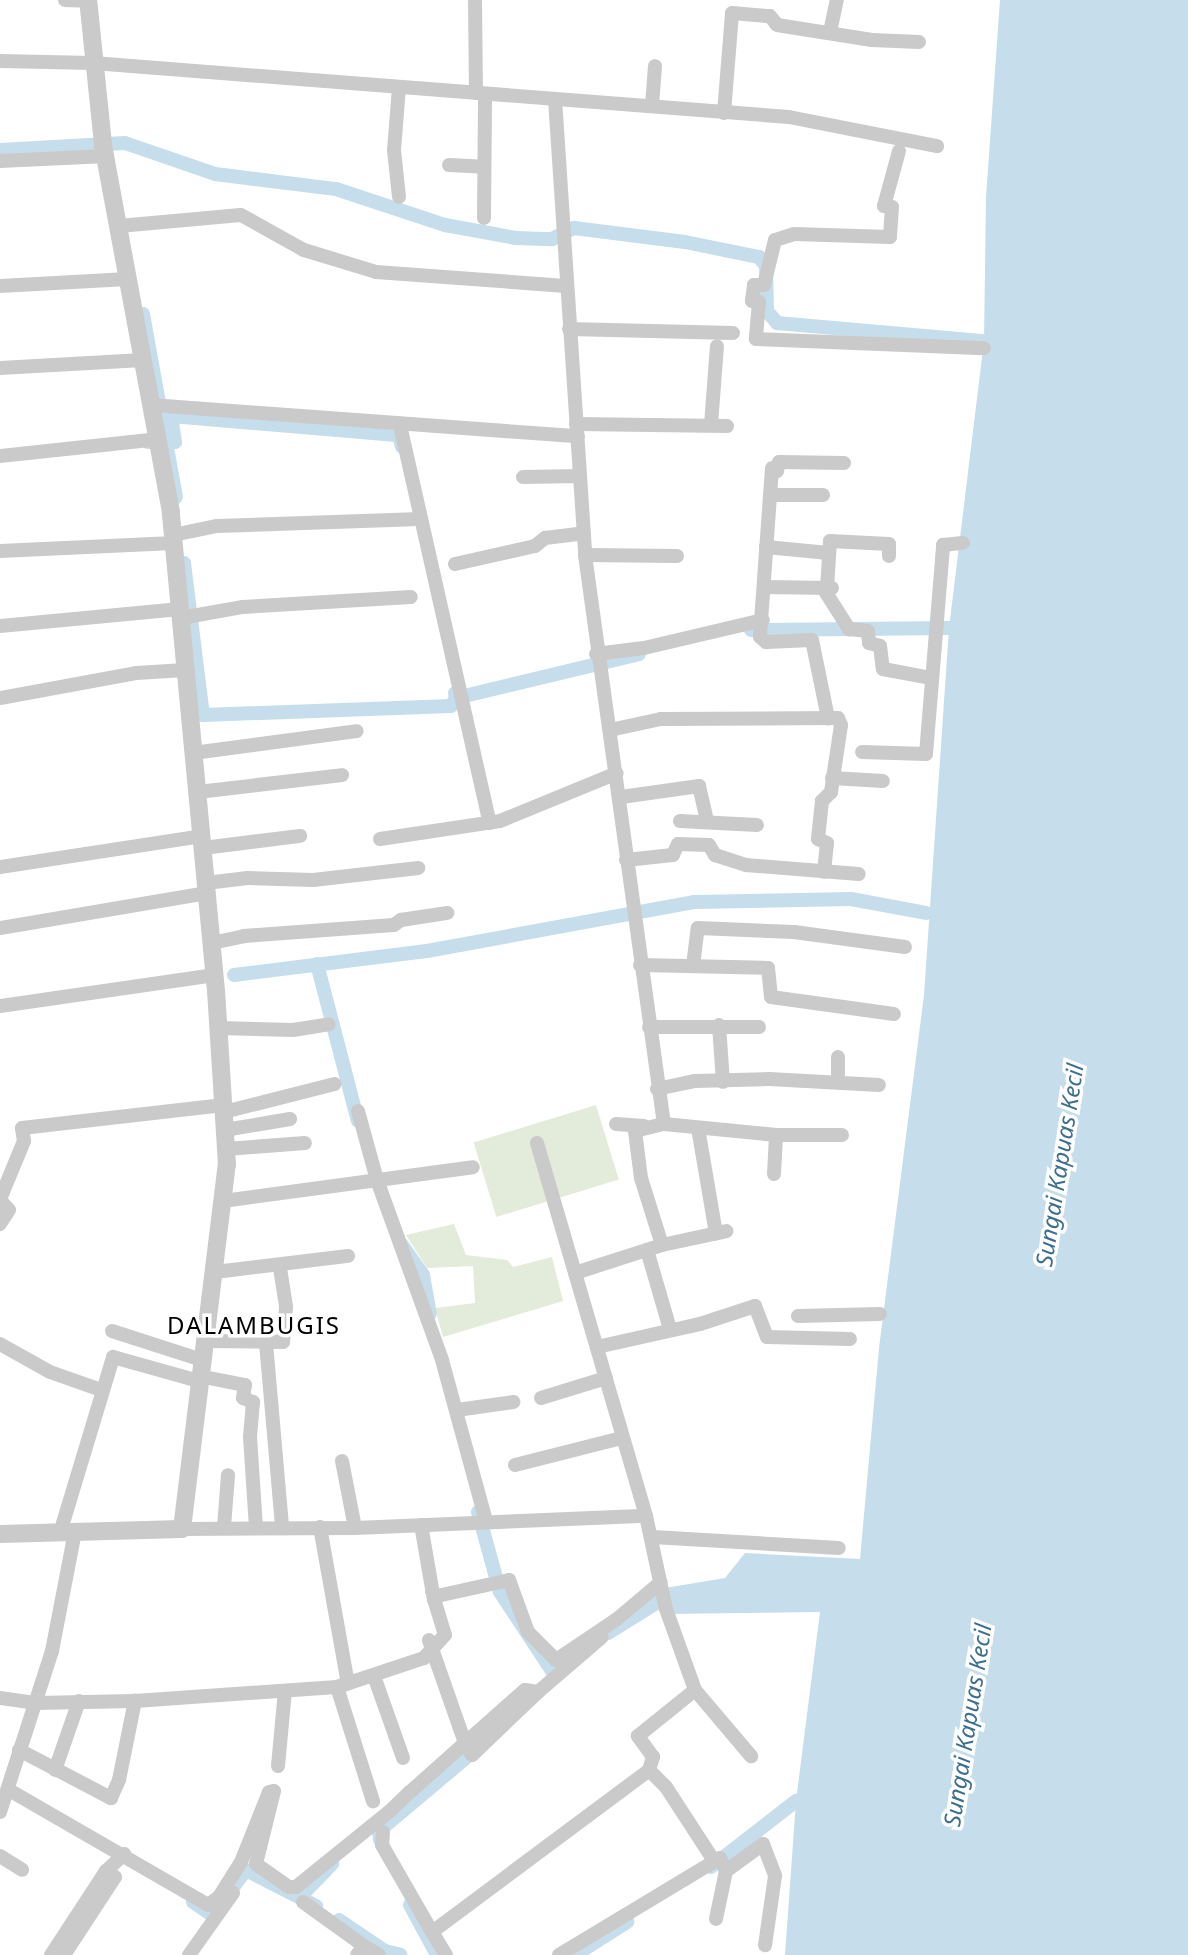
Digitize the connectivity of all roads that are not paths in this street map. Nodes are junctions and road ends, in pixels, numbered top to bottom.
1 (65, 0) edge
2 (475, 0) edge
3 (837, 0) edge
4 (88, 1) edge
5 (830, 32) junction
6 (919, 42) dead end
7 (0, 61) edge
8 (93, 63) junction
9 (655, 66) dead end
10 (399, 87) junction
11 (481, 93) junction
12 (555, 99) junction
13 (652, 106) junction
14 (724, 113) junction
15 (937, 146) dead end
16 (106, 150) junction
17 (899, 151) dead end
18 (0, 161) edge
19 (449, 165) dead end
20 (484, 167) junction
21 (399, 197) dead end
22 (484, 218) dead end
23 (119, 226) junction
24 (128, 279) junction
25 (0, 286) edge
26 (565, 286) junction
27 (569, 329) junction
28 (733, 333) dead end
29 (717, 346) dead end
30 (984, 348) dead end
31 (143, 360) junction
32 (0, 368) edge
33 (151, 405) junction
34 (400, 425) junction
35 (711, 425) junction
36 (727, 426) dead end
37 (577, 430) junction
38 (160, 444) junction
39 (0, 456) edge
40 (844, 463) dead end
41 (580, 476) junction
42 (523, 477) dead end
43 (770, 495) junction
44 (823, 495) dead end
45 (413, 519) dead end
46 (584, 533) junction
47 (173, 539) junction
48 (963, 542) dead end
49 (766, 547) junction
50 (0, 551) edge
51 (829, 553) junction
52 (586, 555) junction
53 (677, 556) dead end
54 (889, 556) dead end
55 (455, 564) dead end
56 (764, 587) junction
57 (827, 588) junction
58 (411, 597) dead end
59 (180, 613) junction
60 (763, 621) junction
61 (0, 626) edge
62 (597, 656) junction
63 (185, 670) junction
64 (930, 678) junction
65 (0, 698) edge
66 (828, 718) junction
67 (610, 730) junction
68 (357, 731) dead end
69 (862, 752) dead end
70 (193, 753) junction
71 (617, 773) junction
72 (342, 775) dead end
73 (832, 778) junction
74 (883, 781) dead end
75 (198, 792) junction
76 (621, 797) junction
77 (707, 820) junction
78 (680, 821) dead end
79 (490, 823) junction
80 (757, 825) dead end
81 (300, 836) dead end
82 (380, 839) dead end
83 (202, 842) junction
84 (626, 860) junction
85 (0, 867) edge
86 (418, 868) dead end
87 (824, 872) junction
88 (859, 874) dead end
89 (207, 888) junction
90 (447, 914) dead end
91 (0, 928) edge
92 (212, 943) junction
93 (905, 947) dead end
94 (640, 965) junction
95 (693, 967) junction
96 (215, 975) junction
97 (0, 1006) edge
98 (894, 1014) dead end
99 (329, 1024) dead end
100 (719, 1025) junction
101 (649, 1027) junction
102 (759, 1027) dead end
103 (219, 1028) junction
104 (838, 1057) dead end
105 (838, 1080) junction
106 (723, 1082) junction
107 (335, 1084) dead end
108 (879, 1084) dead end
109 (657, 1089) junction
110 (358, 1111) dead end
111 (224, 1116) junction
112 (290, 1119) dead end
113 (616, 1124) dead end
114 (664, 1124) junction
115 (644, 1126) junction
116 (698, 1128) junction
117 (776, 1135) junction
118 (842, 1135) dead end
119 (305, 1143) dead end
120 (537, 1143) dead end
121 (226, 1149) junction
122 (473, 1167) dead end
123 (774, 1174) dead end
124 (377, 1180) junction
125 (0, 1199) edge
126 (223, 1201) junction
127 (0, 1224) edge
128 (662, 1245) junction
129 (647, 1251) junction
130 (348, 1256) dead end
131 (280, 1267) junction
132 (215, 1272) junction
133 (575, 1273) junction
134 (880, 1314) dead end
135 (798, 1317) dead end
136 (670, 1329) junction
137 (112, 1331) dead end
138 (850, 1339) dead end
139 (205, 1341) junction
140 (266, 1343) junction
141 (0, 1344) edge
142 (597, 1347) junction
143 (200, 1372) junction
144 (606, 1378) junction
145 (101, 1390) junction
146 (541, 1398) dead end
147 (513, 1402) dead end
148 (457, 1410) junction
149 (622, 1438) junction
150 (342, 1461) dead end
151 (515, 1465) dead end
152 (228, 1475) dead end
153 (646, 1516) junction
154 (486, 1521) junction
155 (421, 1525) junction
156 (223, 1527) junction
157 (282, 1527) junction
158 (320, 1527) junction
159 (256, 1528) junction
160 (355, 1528) junction
161 (183, 1529) junction
162 (68, 1532) junction
163 (0, 1534) edge
164 (653, 1537) junction
165 (839, 1548) dead end
166 (662, 1584) junction
167 (432, 1591) junction
168 (598, 1632) junction
169 (430, 1645) junction
170 (374, 1676) junction
171 (343, 1686) junction
172 (695, 1690) junction
173 (285, 1691) junction
174 (0, 1698) edge
175 (79, 1701) junction
176 (135, 1701) junction
177 (35, 1703) junction
178 (465, 1743) junction
179 (19, 1751) junction
180 (751, 1756) dead end
181 (403, 1758) dead end
182 (278, 1766) dead end
183 (55, 1770) junction
184 (649, 1770) junction
185 (9, 1790) junction
186 (373, 1801) dead end
187 (0, 1812) edge
188 (383, 1832) dead end
189 (124, 1854) junction
190 (0, 1856) edge
191 (721, 1864) junction
192 (22, 1870) dead end
193 (106, 1871) junction
194 (233, 1882) junction
195 (303, 1902) dead end
196 (716, 1919) dead end
197 (432, 1932) junction
198 (765, 1945) dead end
199 (360, 1950) edge
200 (51, 1955) edge
201 (64, 1955) edge
202 (189, 1955) edge
203 (379, 1955) edge
204 (446, 1955) edge
205 (559, 1955) edge

1 - 4 street
2 - 11 street
3 - 5 street
4 - 8 street
5 - 6 street
5 - 14 street
7 - 8 street
8 - 10 street
8 - 16 street
9 - 13 street
10 - 11 street
10 - 21 street
11 - 12 street
11 - 20 street
12 - 13 street
12 - 26 street
13 - 14 street
14 - 15 street
16 - 18 street
16 - 23 street
17 - 30 street
19 - 20 street
20 - 22 street
23 - 24 street
23 - 26 street
24 - 25 street
24 - 31 street
26 - 27 street
27 - 28 street
27 - 37 street
29 - 35 street
31 - 32 street
31 - 33 street
33 - 34 street
33 - 38 street
34 - 37 street
34 - 79 street
35 - 36 street
35 - 37 street
37 - 41 street
38 - 39 street
38 - 47 street
40 - 43 street
41 - 42 street
41 - 46 street
43 - 44 street
43 - 49 street
45 - 47 street
46 - 52 street
46 - 55 street
47 - 50 street
47 - 59 street
48 - 64 street
49 - 51 street
49 - 56 street
51 - 54 street
51 - 57 street
52 - 53 street
52 - 62 street
56 - 57 street
56 - 60 street
57 - 64 street
58 - 59 street
59 - 61 street
59 - 63 street
60 - 62 street
60 - 66 street
62 - 67 street
63 - 65 street
63 - 70 street
64 - 69 street
66 - 67 street
66 - 73 street
67 - 71 street
68 - 70 street
70 - 75 street
71 - 76 street
71 - 79 street
72 - 75 street
73 - 74 street
73 - 87 street
75 - 83 street
76 - 77 street
76 - 84 street
77 - 78 street
77 - 80 street
79 - 82 street
81 - 83 street
83 - 85 street
83 - 89 street
84 - 87 street
84 - 94 street
86 - 89 street
87 - 88 street
89 - 91 street
89 - 92 street
90 - 92 street
92 - 96 street
93 - 95 street
94 - 95 street
94 - 101 street
95 - 98 street
96 - 97 street
96 - 103 street
99 - 103 street
100 - 101 street
100 - 102 street
100 - 106 street
101 - 109 street
103 - 111 street
104 - 105 street
105 - 106 street
105 - 108 street
106 - 109 street
107 - 111 street
109 - 114 street
110 - 124 street
111 - 112 street
111 - 121 street
111 - 125 street
113 - 115 street
114 - 115 street
114 - 116 street
115 - 128 street
116 - 117 street
116 - 128 street
117 - 118 street
117 - 123 street
119 - 121 street
120 - 133 street
121 - 126 street
122 - 124 street
124 - 126 street
124 - 148 street
125 - 127 street
126 - 132 street
128 - 129 street
129 - 133 street
129 - 136 street
130 - 131 street
131 - 132 street
131 - 140 street
132 - 139 street
133 - 142 street
134 - 135 street
136 - 138 street
136 - 142 street
137 - 143 street
139 - 140 street
139 - 143 street
140 - 157 street
141 - 145 street
142 - 144 street
143 - 145 street
143 - 159 street
143 - 161 street
144 - 146 street
144 - 149 street
145 - 162 street
147 - 148 street
148 - 154 street
149 - 151 street
149 - 153 street
150 - 160 street
152 - 156 street
153 - 154 street
153 - 164 street
154 - 155 street
155 - 160 street
155 - 167 street
156 - 159 street
156 - 161 street
157 - 158 street
157 - 159 street
158 - 160 street
158 - 171 street
161 - 162 street
162 - 163 street
162 - 177 street
164 - 165 street
164 - 166 street
166 - 168 street
166 - 172 street
167 - 168 street
167 - 169 street
168 - 178 street
169 - 170 street
169 - 178 street
170 - 171 street
170 - 181 street
171 - 173 street
171 - 186 street
172 - 180 street
172 - 184 street
173 - 176 street
173 - 182 street
174 - 177 street
175 - 176 street
175 - 177 street
175 - 183 street
176 - 183 street
177 - 179 street
178 - 194 street
179 - 183 street
179 - 185 street
184 - 191 street
184 - 197 street
185 - 187 street
185 - 189 street
188 - 197 street
189 - 193 street
189 - 194 street
190 - 192 street
191 - 196 street
191 - 198 street
191 - 205 street
193 - 200 street
193 - 201 street
194 - 202 street
195 - 199 street
197 - 204 street
199 - 203 street

